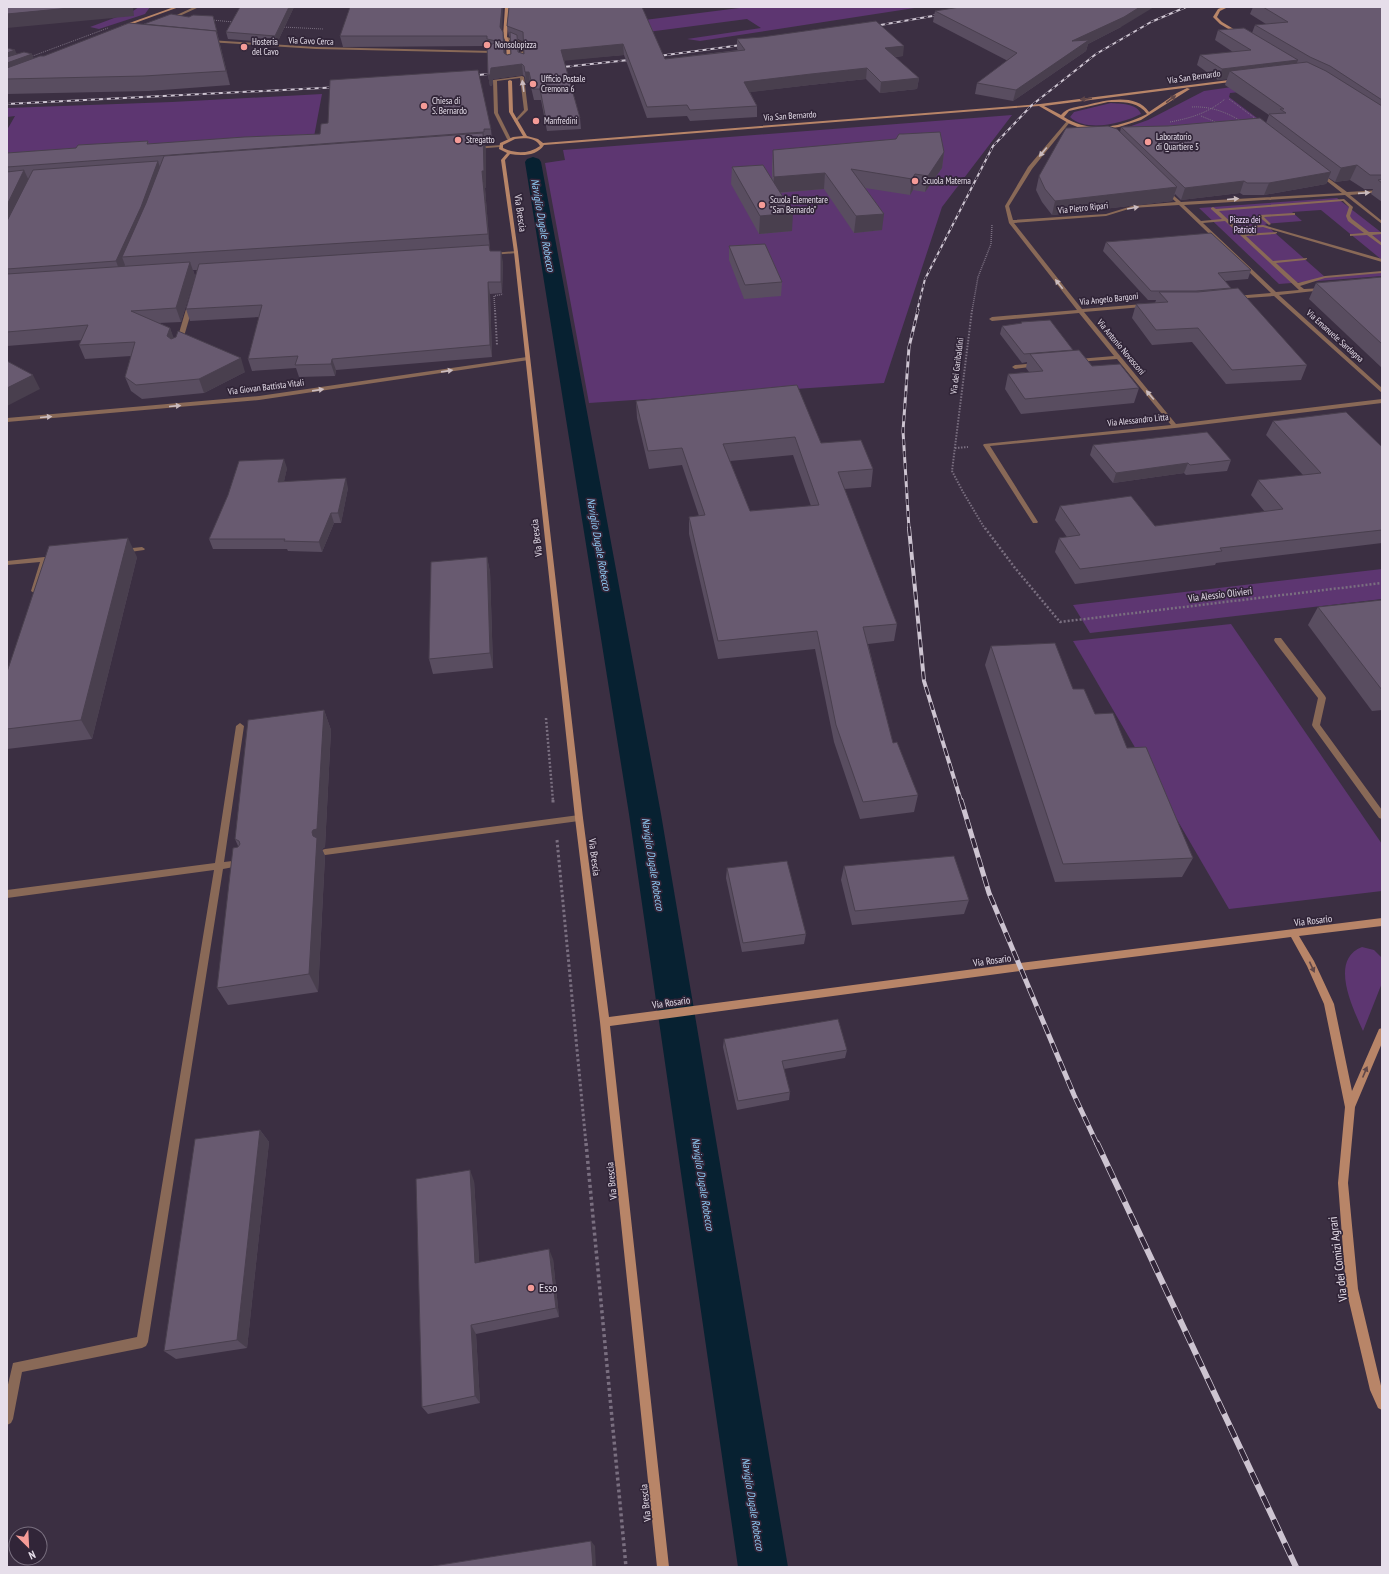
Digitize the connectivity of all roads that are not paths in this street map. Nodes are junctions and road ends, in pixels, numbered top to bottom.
1 (177, 7) edge
2 (196, 7) edge
3 (507, 7) edge
4 (1226, 7) edge
5 (169, 9) edge
6 (168, 20) edge
7 (115, 29) edge
8 (505, 37) junction
9 (1248, 39) edge
10 (207, 41) edge
11 (494, 52) edge
12 (523, 62) edge
13 (508, 63) edge
14 (1245, 79) edge
15 (510, 81) edge
16 (1194, 86) junction
17 (1108, 101) junction
18 (1040, 105) junction
19 (1149, 114) junction
20 (1062, 117) junction
21 (516, 121) junction
22 (1068, 122) junction
23 (1079, 127) junction
24 (1109, 127) junction
25 (1101, 135) edge
26 (1112, 135) edge
27 (526, 138) junction
28 (509, 140) junction
29 (542, 144) junction
30 (500, 146) junction
31 (471, 149) edge
32 (509, 153) junction
33 (1318, 172) edge
34 (1164, 188) edge
35 (1382, 192) edge
36 (1346, 194) junction
37 (1205, 202) junction
38 (1180, 204) junction
39 (1215, 210) junction
40 (1293, 214) dead end
41 (1226, 220) junction
42 (1011, 222) junction
43 (1200, 222) junction
44 (1382, 223) edge
45 (1269, 224) dead end
46 (1235, 228) junction
47 (1274, 233) dead end
48 (1382, 233) edge
49 (1368, 234) junction
50 (1243, 235) junction
51 (1352, 235) dead end
52 (1382, 245) edge
53 (516, 252) junction
54 (484, 255) edge
55 (1305, 259) dead end
56 (1382, 260) edge
57 (1272, 262) junction
58 (1382, 272) edge
59 (1297, 285) junction
60 (1327, 289) edge
61 (1304, 291) junction
62 (1275, 294) junction
63 (1230, 299) edge
64 (1170, 303) edge
65 (191, 304) edge
66 (1080, 311) junction
67 (992, 319) dead end
68 (177, 349) edge
69 (1118, 356) junction
70 (527, 360) junction
71 (1071, 361) edge
72 (1039, 364) edge
73 (1015, 367) dead end
74 (1382, 391) edge
75 (1382, 401) edge
76 (7, 420) edge
77 (1175, 426) junction
78 (1035, 522) dead end
79 (142, 549) dead end
80 (119, 552) edge
81 (59, 558) edge
82 (44, 559) junction
83 (7, 563) edge
84 (32, 596) edge
85 (1278, 640) dead end
86 (240, 726) dead end
87 (1382, 816) edge
88 (579, 818) junction
89 (325, 852) dead end
90 (244, 862) edge
91 (219, 866) junction
92 (7, 894) edge
93 (1382, 922) edge
94 (1293, 933) junction
95 (605, 1022) junction
96 (1382, 1032) edge
97 (1350, 1108) junction
98 (1382, 1404) edge
99 (8, 1412) edge
100 (663, 1567) edge

1 - 5 street
2 - 6 street
3 - 8 street
4 - 9 street
5 - 7 street
8 - 12 street
8 - 13 street
10 - 11 street, Via Cavo Cerca
14 - 16 street, Via San Bernardo
15 - 21 street
16 - 17 street
16 -> 18 street, Via San Bernardo
19 -> 16 street
17 - 19 street
17 - 20 street
18 - 20 street
18 - 29 street, Via San Bernardo
19 - 24 street
20 - 22 street
21 - 27 street
21 -> 28 street
22 - 23 street
22 -> 42 street
23 - 24 street
23 - 25 street
24 - 26 street
27 - 28 street
27 - 29 street
28 - 30 street
29 - 32 street
30 - 31 street
30 - 32 street
32 - 53 street, Via Brescia
33 - 36 street
34 - 38 street
36 -> 35 street
37 -> 36 street
36 - 44 street
37 - 38 street
37 - 39 street
42 -> 38 street, Via Pietro Ripari
38 - 43 street
39 - 41 street
39 - 49 street
40 - 45 street
41 - 43 street
41 - 46 street
66 -> 42 street, Via Antonio Novasconi
43 - 62 street
46 - 50 street
46 - 56 street
47 - 50 street
48 - 49 street
49 - 51 street
49 - 52 street
50 - 57 street
53 - 54 street
53 - 70 street, Via Brescia
55 - 57 street
57 - 59 street
58 - 59 street
59 - 61 street
60 - 61 street
61 - 62 street
62 - 63 street
62 - 74 street, Via Emanuele Sardagna
64 - 66 street, Via Angelo Bargoni
65 - 68 street
66 - 67 street, Via Angelo Bargoni
66 - 69 street, Via Antonio Novasconi
69 - 71 street
77 -> 69 street, Via Antonio Novasconi
76 -> 70 street, Via Giovan Battista Vitali
70 - 88 street, Via Brescia
72 - 73 street
75 - 77 street, Via Alessandro Litta
77 - 78 street, Via Alessandro Litta
79 - 80 street
81 - 82 street
82 - 83 street
82 - 84 street
85 - 87 street
86 - 91 street
88 - 89 street
88 - 95 street, Via Brescia
90 - 91 street
91 - 92 street
91 - 99 street
93 - 94 street, Via Rosario
94 - 95 street, Via Rosario
94 -> 97 street, Via dei Comizi Agrari
95 - 100 street, Via Brescia
97 -> 96 street, Via dei Comizi Agrari
97 - 98 street, Via dei Comizi Agrari

